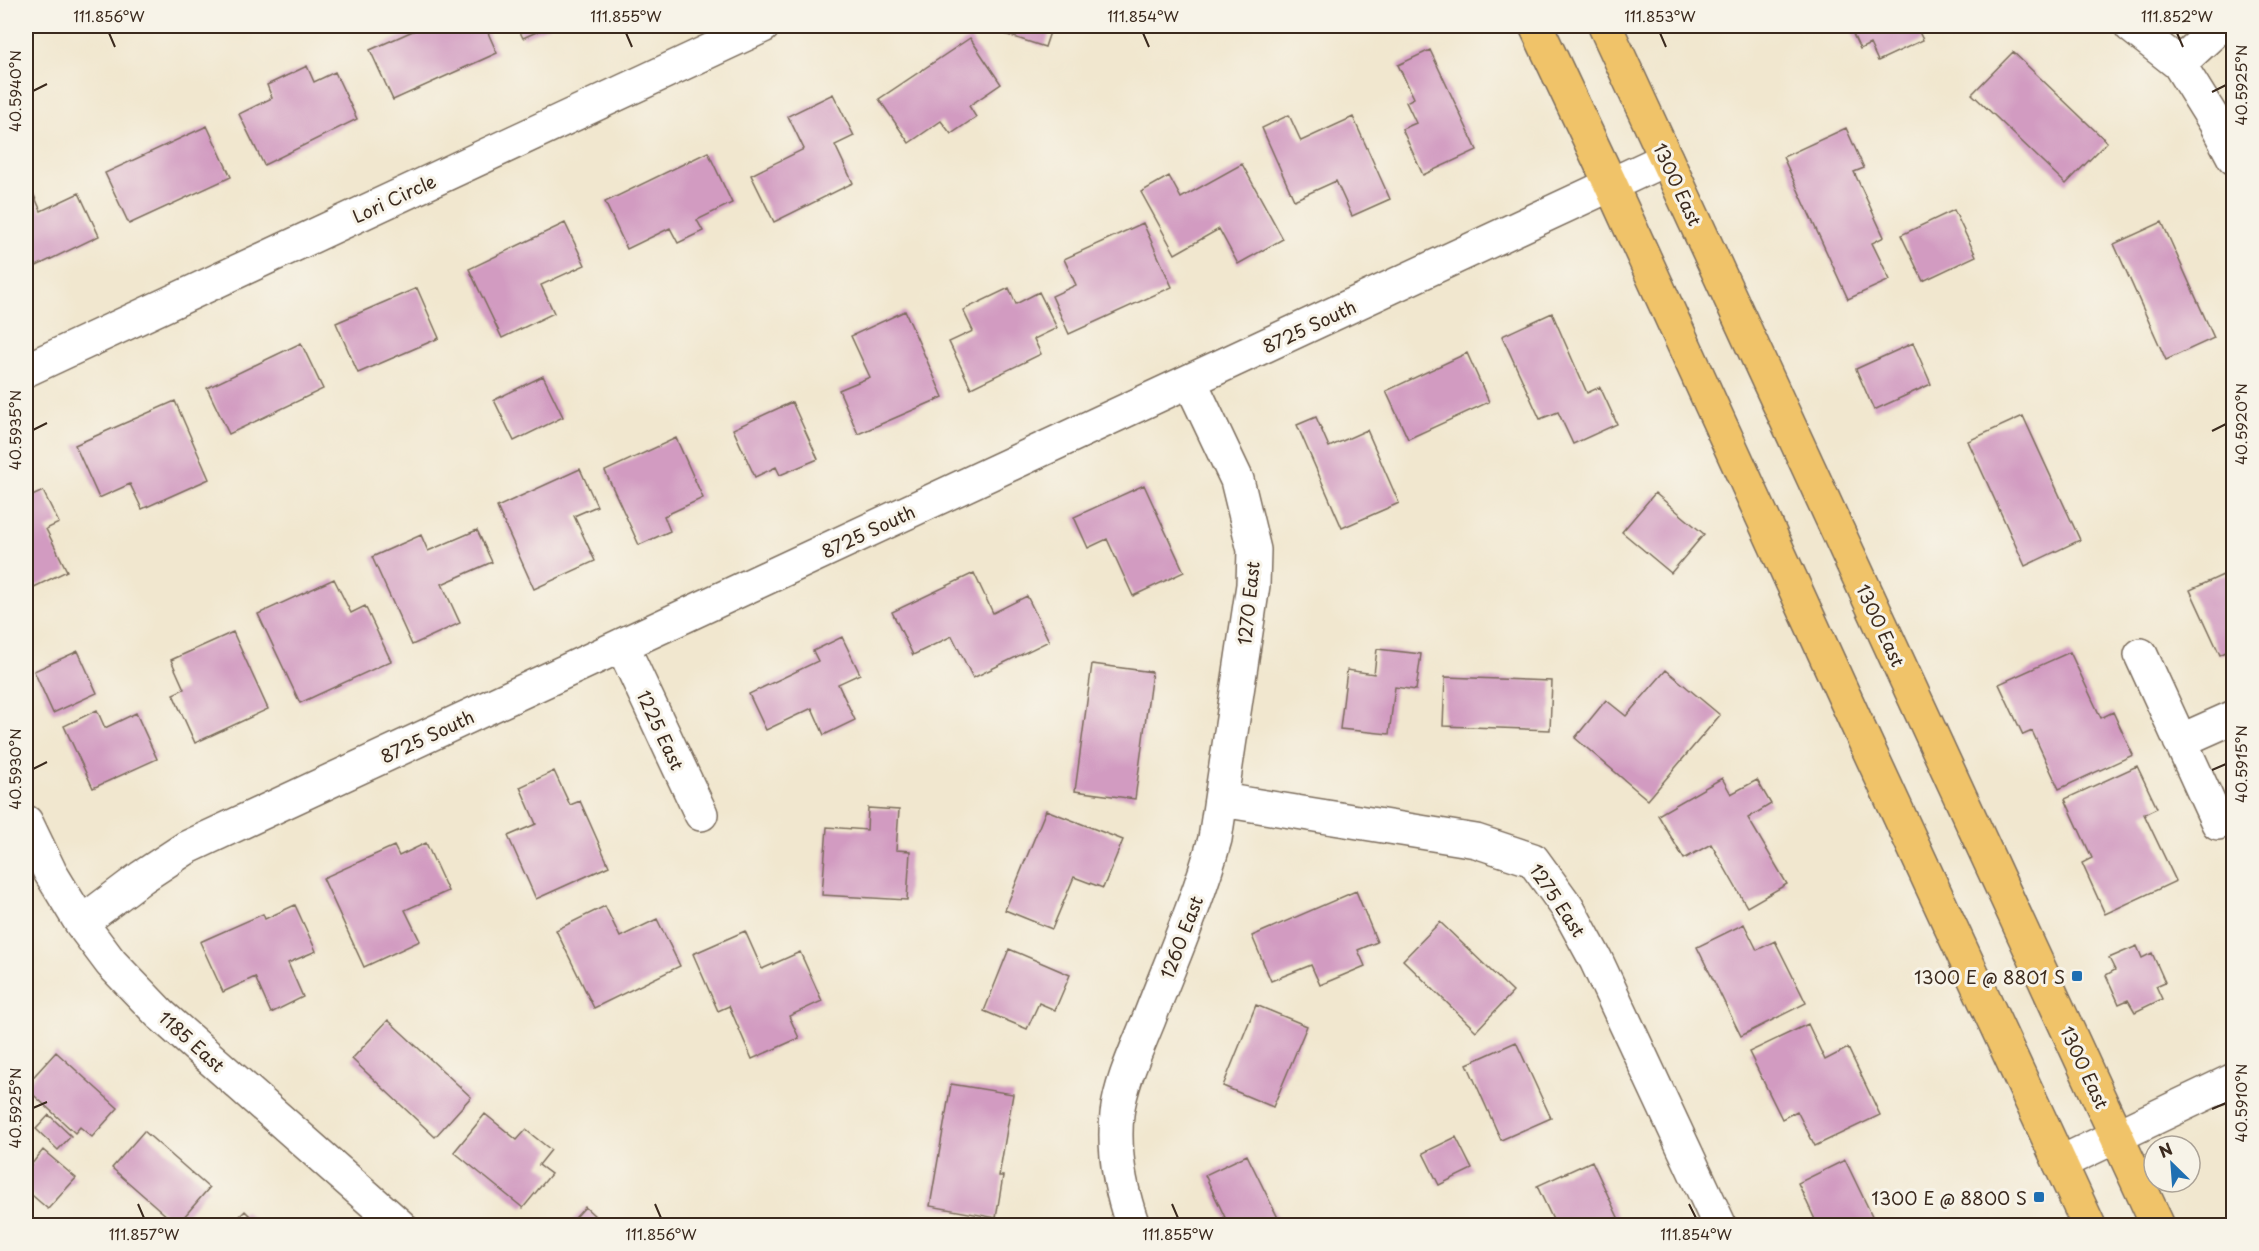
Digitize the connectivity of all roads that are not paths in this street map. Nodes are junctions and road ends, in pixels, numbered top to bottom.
1 (763, 26) edge
2 (1536, 26) edge
3 (1605, 26) edge
4 (2131, 26) edge
5 (2220, 26) edge
6 (2178, 64) junction
7 (2234, 158) edge
8 (1666, 159) junction
9 (1611, 185) junction
10 (26, 370) edge
11 (1190, 381) junction
12 (622, 645) junction
13 (2141, 655) dead end
14 (2234, 717) edge
15 (2181, 741) junction
16 (1222, 800) junction
17 (701, 814) dead end
18 (26, 822) edge
19 (2218, 823) dead end
20 (81, 923) junction
21 (2234, 1080) edge
22 (2116, 1136) junction
23 (2060, 1163) junction
24 (400, 1226) edge
25 (1134, 1226) edge
26 (1720, 1226) edge
27 (2089, 1226) edge
28 (2158, 1226) edge

1 - 10 street, Lori Circle
2 - 9 main road
3 - 8 main road, 1300 East
4 - 6 street
5 - 6 street
6 - 7 street
8 - 9 street, 8725 South
8 - 22 main road, 1300 East
9 - 11 street, 8725 South
9 - 23 main road
11 - 12 street, 8725 South
11 - 16 street, 1270 East
12 - 17 street, 1225 East
12 - 20 street, 8725 South
13 - 15 street
14 - 15 street
15 - 19 street
16 - 25 street, 1260 East
16 - 26 street, 1275 East
18 - 20 street, 1185 East
20 - 24 street, 1185 East
21 - 22 street
22 - 23 street
22 - 28 main road, 1300 East
23 - 27 main road

